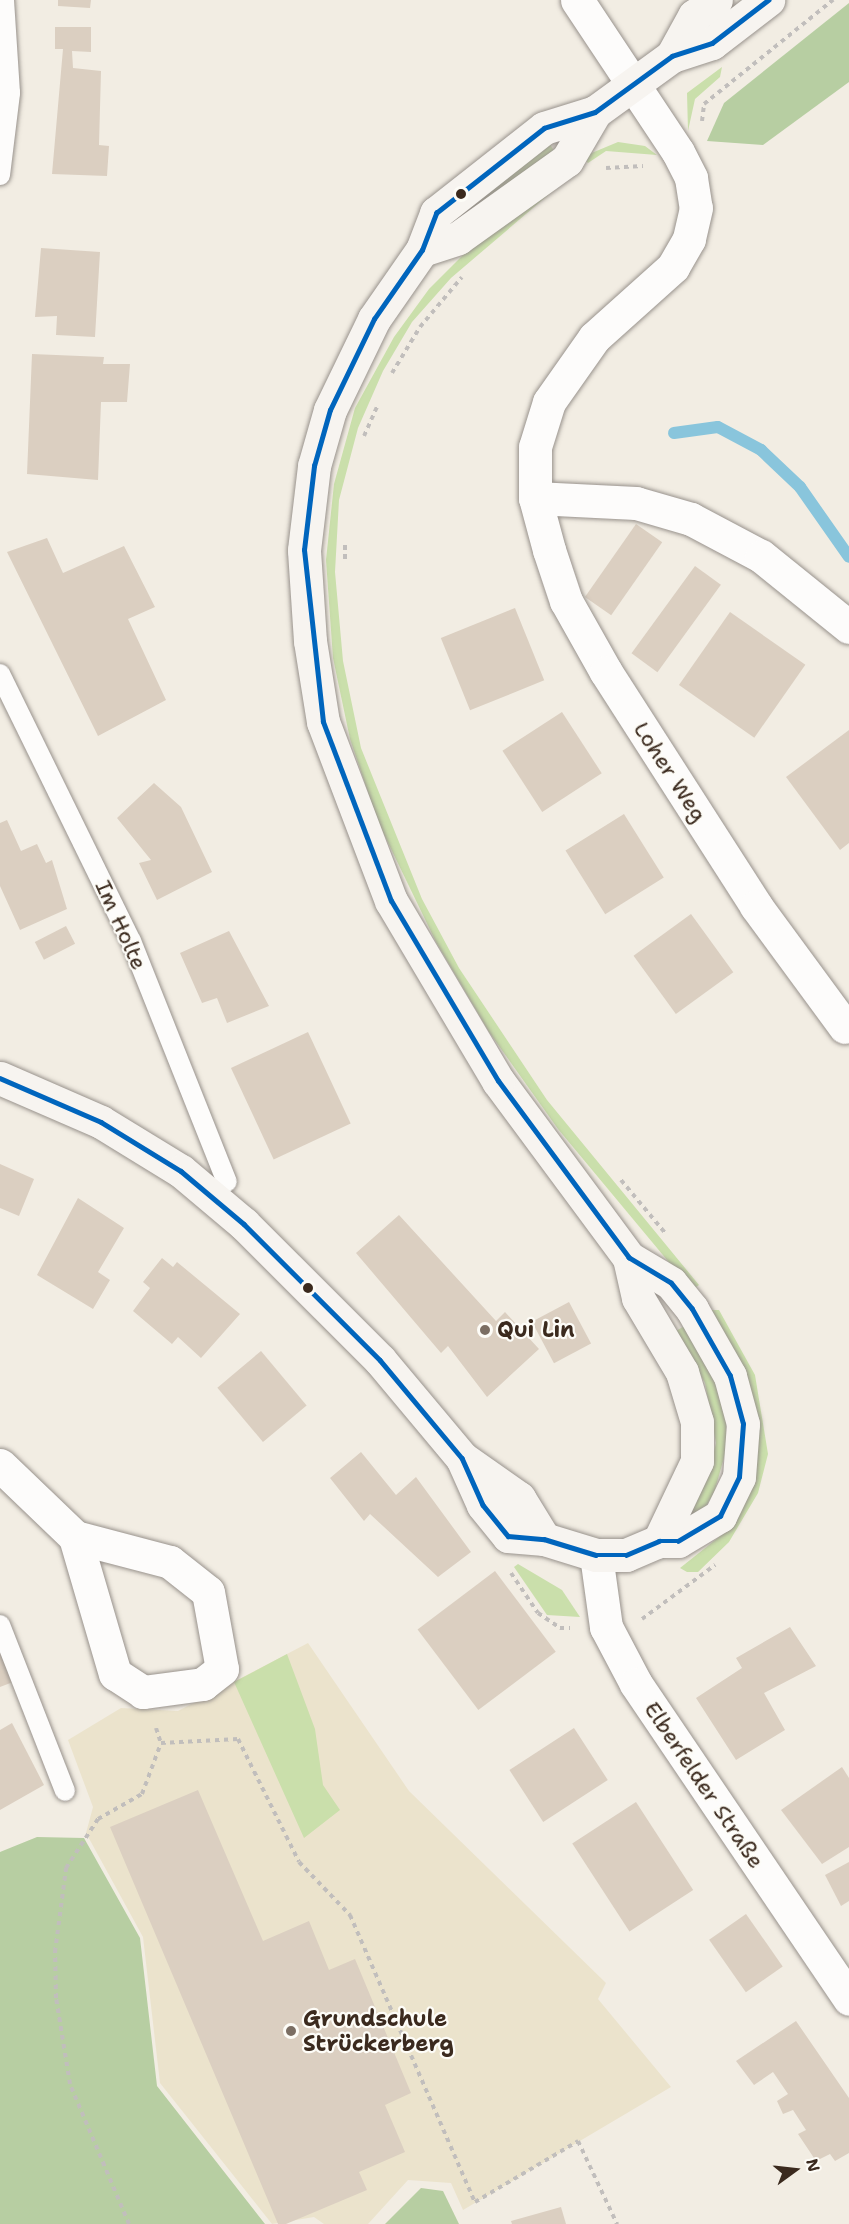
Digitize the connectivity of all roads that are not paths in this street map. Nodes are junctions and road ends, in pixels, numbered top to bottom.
1 (4, 0) edge
2 (577, 0) edge
3 (716, 0) edge
4 (768, 0) edge
5 (672, 56) junction
6 (631, 86) junction
7 (0, 175) edge
8 (535, 498) junction
9 (849, 627) edge
10 (0, 674) edge
11 (845, 1027) dead end
12 (0, 1078) edge
13 (227, 1182) dead end
14 (629, 1258) junction
15 (462, 1458) junction
16 (0, 1465) edge
17 (75, 1537) junction
18 (544, 1539) junction
19 (659, 1541) junction
20 (596, 1556) junction
21 (0, 1625) edge
22 (65, 1791) dead end
23 (849, 1999) edge

1 - 7 lane
2 - 6 street, Loher Weg
3 - 5 main road
4 - 5 main road
5 - 6 main road
6 - 8 street, Loher Weg
6 - 14 main road
8 - 9 street
8 - 11 street, Loher Weg
10 - 13 lane, Im Holte
12 - 15 main road
14 - 19 main road
14 - 19 main road
15 - 18 main road
15 - 18 main road
16 - 17 street
17 - 17 street
18 - 20 main road
19 - 20 main road
20 - 23 street, Elberfelder Straße
21 - 22 lane

